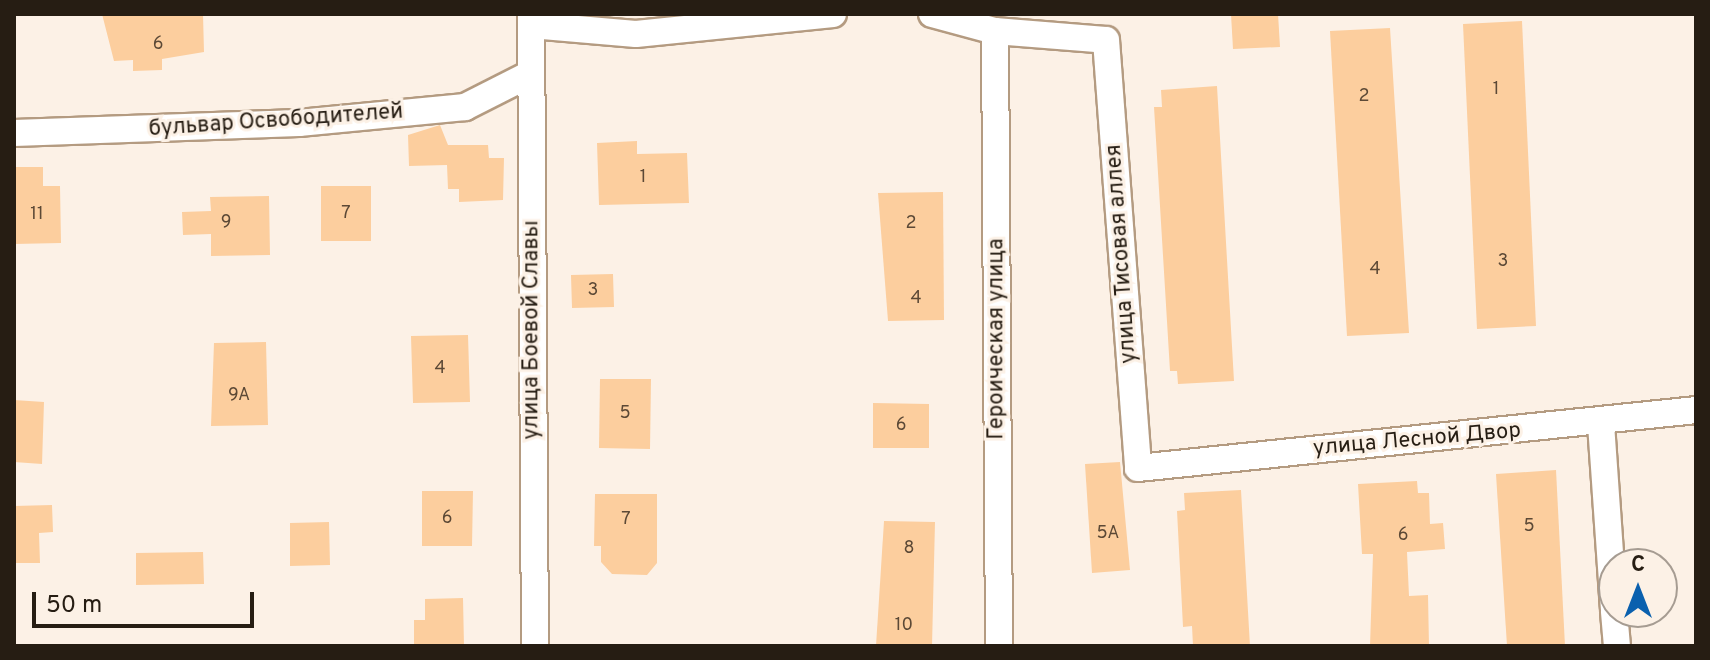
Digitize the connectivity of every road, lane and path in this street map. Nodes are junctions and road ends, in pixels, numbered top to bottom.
1 (833, 14) edge
2 (932, 14) edge
3 (531, 20) edge
4 (995, 31) junction
5 (530, 74) junction
6 (14, 133) edge
7 (1696, 410) edge
8 (1601, 424) junction
9 (1138, 468) joint
10 (1610, 548) edge
11 (535, 646) edge
12 (999, 646) edge

1 - 3 street
2 - 4 street
3 - 5 street, улица Боевой Славы
4 - 9 street, улица Тисовая аллея
4 - 12 street, Героическая улица
5 - 6 street, бульвар Освободителей
5 - 11 street, улица Боевой Славы
7 - 8 street, улица Лесной Двор
8 - 9 street, улица Лесной Двор
8 - 10 street

